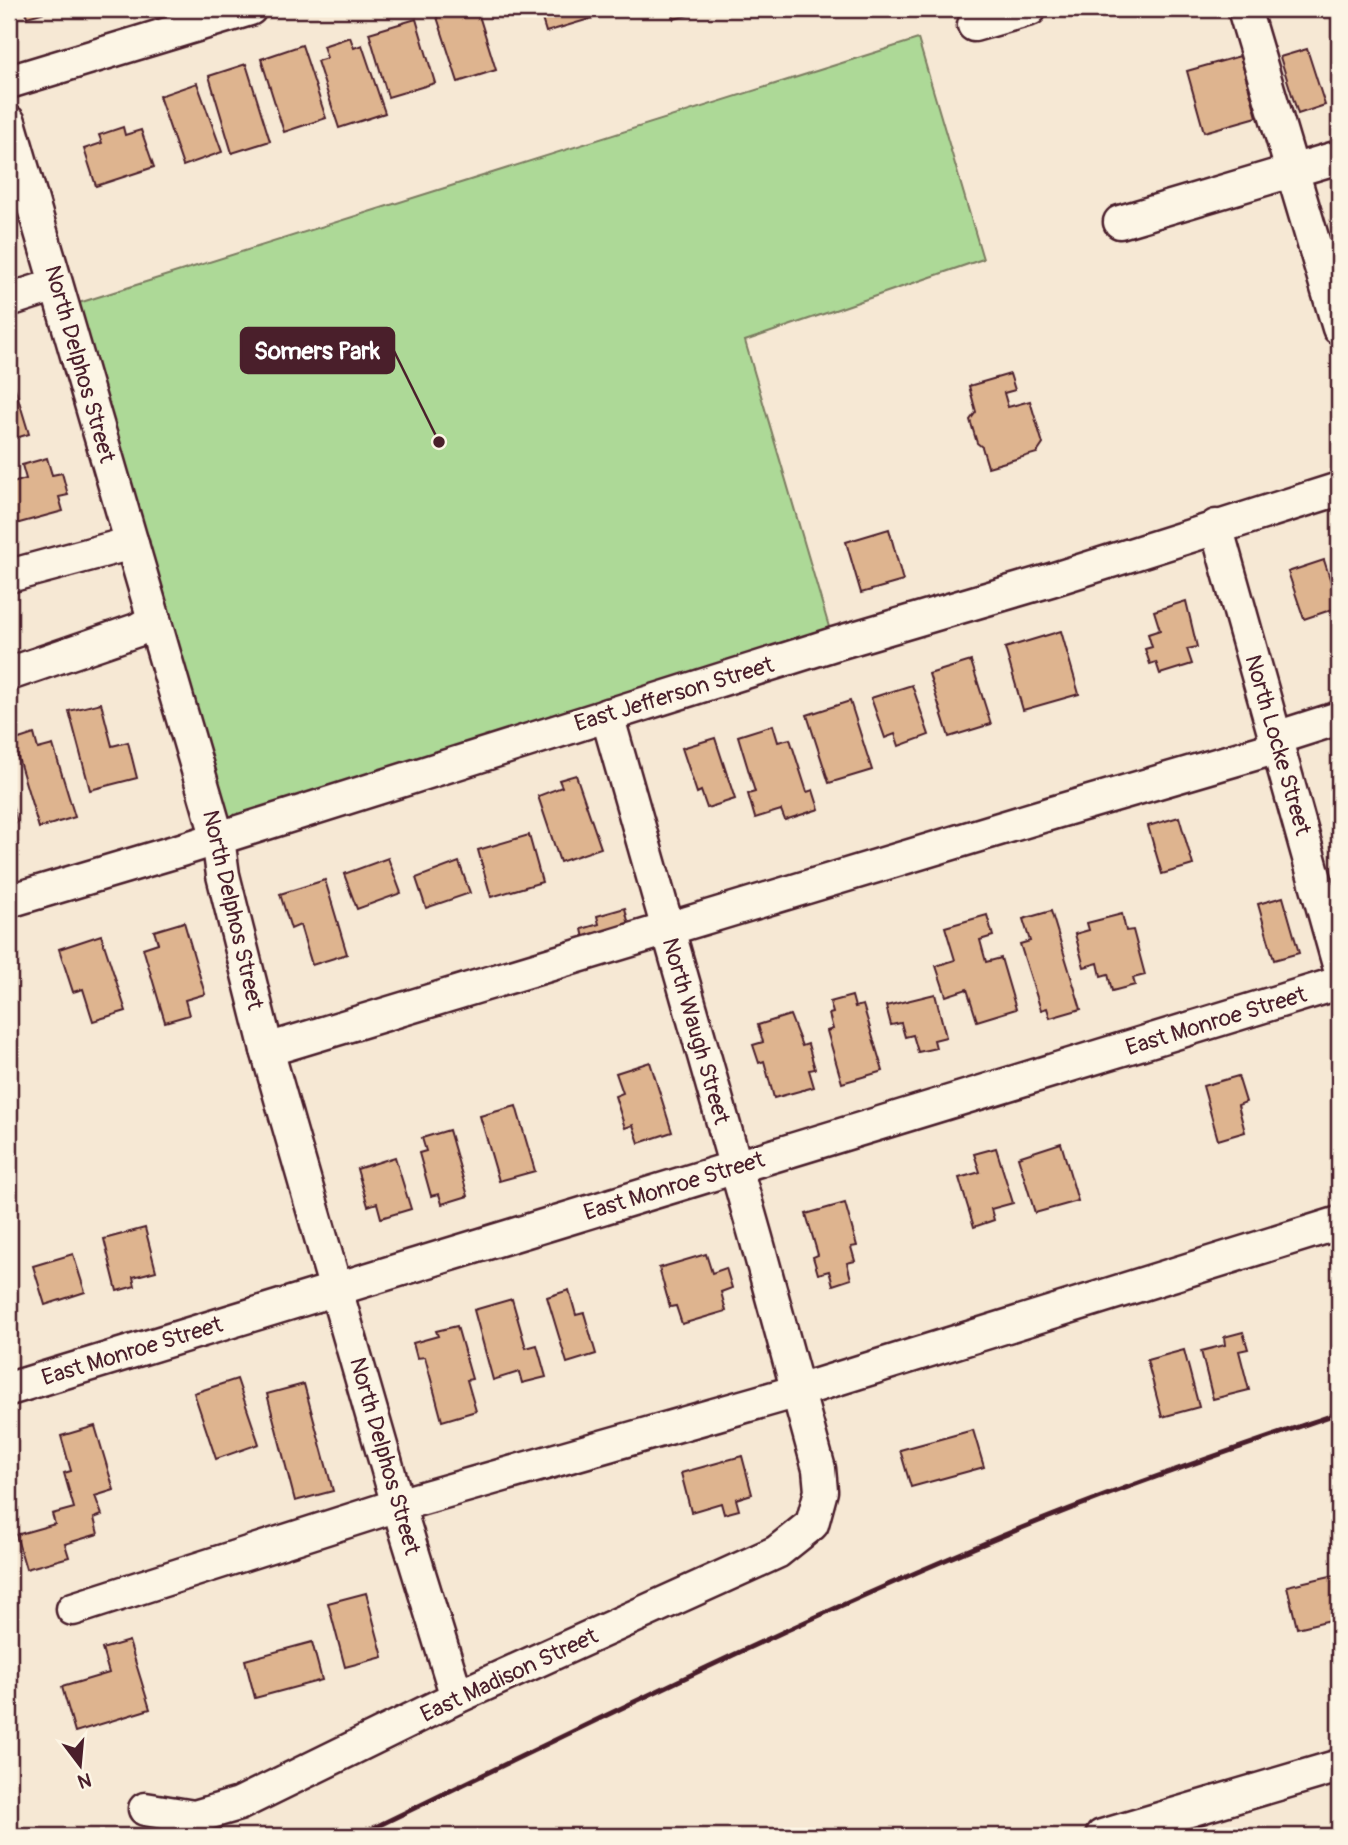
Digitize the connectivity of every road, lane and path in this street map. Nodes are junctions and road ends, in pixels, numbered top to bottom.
1 (250, 9) edge
2 (1030, 9) edge
3 (1244, 9) edge
4 (974, 25) dead end
5 (9, 82) edge
6 (9, 122) edge
7 (1339, 157) edge
8 (1291, 171) junction
9 (1120, 222) dead end
10 (56, 285) junction
11 (9, 300) edge
12 (1339, 328) edge
13 (1339, 489) edge
14 (1216, 526) junction
15 (132, 543) junction
16 (9, 576) edge
17 (154, 620) junction
18 (9, 674) edge
19 (607, 715) junction
20 (1339, 718) edge
21 (1277, 743) junction
22 (218, 839) junction
23 (9, 901) edge
24 (668, 930) junction
25 (1339, 965) edge
26 (1339, 983) edge
27 (267, 1050) junction
28 (735, 1168) junction
29 (1339, 1223) edge
30 (336, 1288) junction
31 (9, 1389) edge
32 (798, 1391) junction
33 (819, 1469) joint
34 (398, 1505) junction
35 (73, 1609) dead end
36 (457, 1698) junction
37 (1339, 1766) edge
38 (145, 1809) dead end
39 (1102, 1836) edge

1 - 5 street
2 - 4 street
3 - 8 street
6 - 10 street, North Delphos Street
7 - 8 street
8 - 9 street
8 - 12 street
10 - 11 street
10 - 15 street, North Delphos Street
13 - 14 street, East Jefferson Street
14 - 19 street, East Jefferson Street
14 - 21 street, North Locke Street
15 - 16 street
15 - 17 street, North Delphos Street
17 - 18 street
17 - 22 street, North Delphos Street
19 - 22 street, East Jefferson Street
19 - 24 street, North Waugh Street
20 - 21 street
21 - 24 street
21 - 25 street, North Locke Street
22 - 23 street, East Jefferson Street
22 - 27 street, North Delphos Street
24 - 27 street
24 - 28 street, North Waugh Street
26 - 28 street, East Monroe Street
27 - 30 street, North Delphos Street
28 - 30 street, East Monroe Street
28 - 32 street, North Waugh Street
29 - 32 street
30 - 31 street, East Monroe Street
30 - 34 street, North Delphos Street
32 - 33 street, North Waugh Street
32 - 34 street
33 - 36 street, East Madison Street
34 - 35 street
34 - 36 street, North Delphos Street
36 - 38 street, East Madison Street
37 - 39 street

